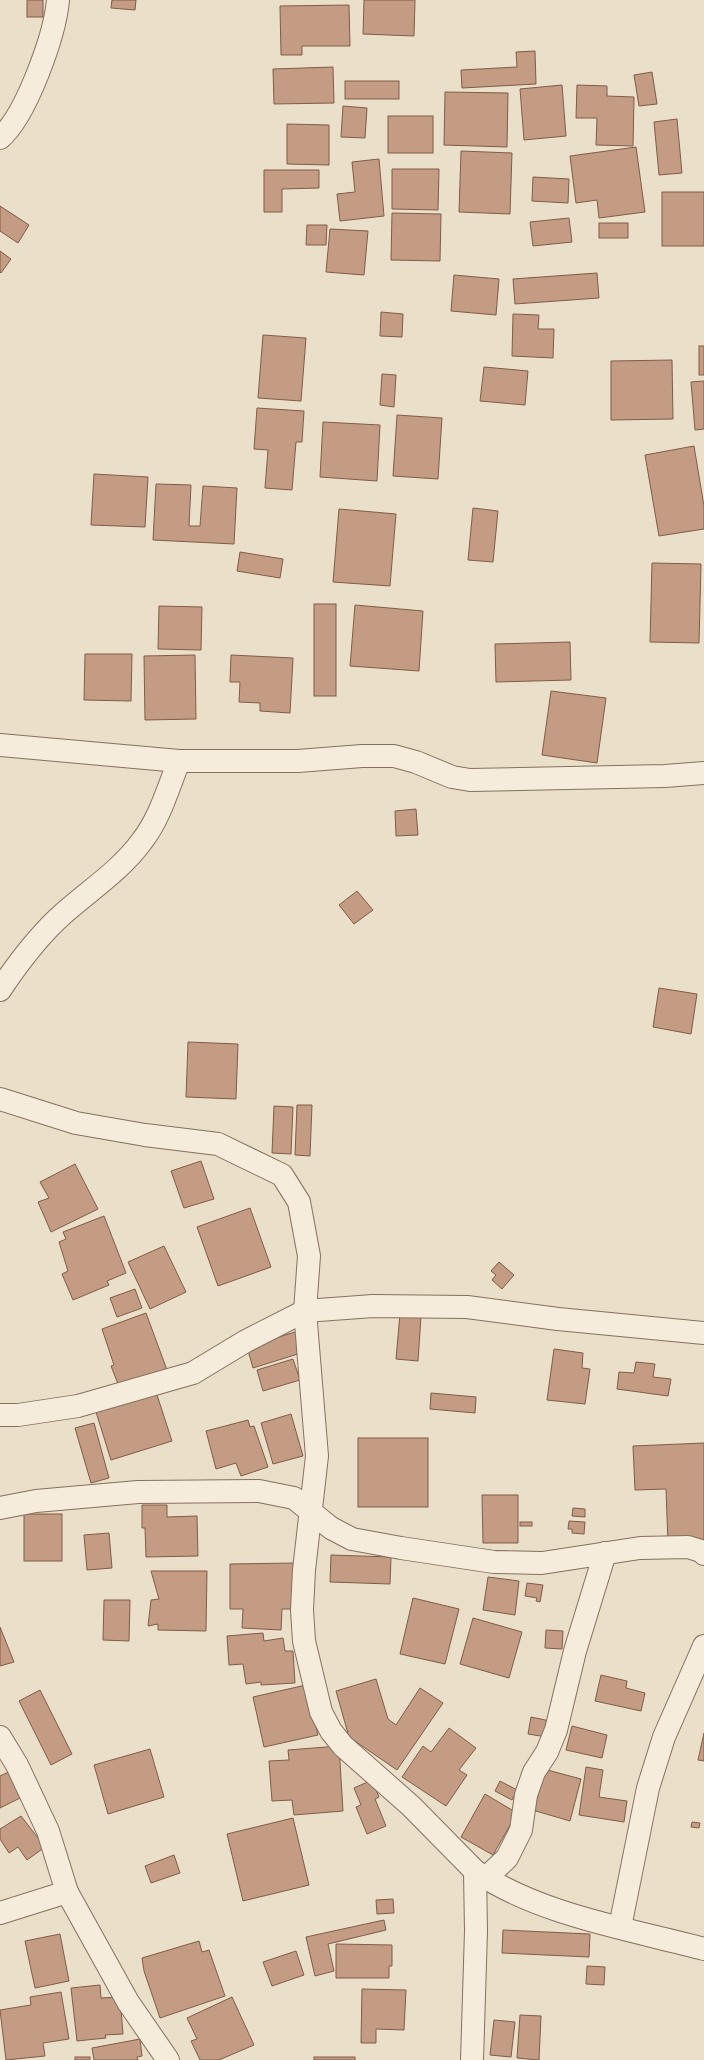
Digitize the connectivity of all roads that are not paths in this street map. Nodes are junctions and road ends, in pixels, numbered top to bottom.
1 (58, 0) edge
2 (0, 138) edge
3 (0, 745) edge
4 (178, 761) junction
5 (704, 773) edge
6 (0, 990) edge
7 (0, 1099) edge
8 (305, 1311) junction
9 (704, 1333) edge
10 (0, 1416) edge
11 (0, 1508) edge
12 (311, 1512) junction
13 (605, 1553) junction
14 (704, 1554) edge
15 (704, 1646) edge
16 (0, 1737) edge
17 (480, 1875) junction
18 (67, 1892) junction
19 (0, 1913) edge
20 (620, 1927) junction
21 (704, 1949) edge
22 (168, 2060) edge
23 (472, 2060) edge

1 - 2 street
3 - 4 street
4 - 5 street
4 - 6 street
7 - 8 street
8 - 9 street
8 - 10 street
8 - 12 street
11 - 12 street
12 - 13 street
12 - 17 street
13 - 14 street
13 - 17 street
15 - 20 street
16 - 18 street
17 - 20 street
17 - 23 street
18 - 19 street
18 - 22 street
20 - 21 street

